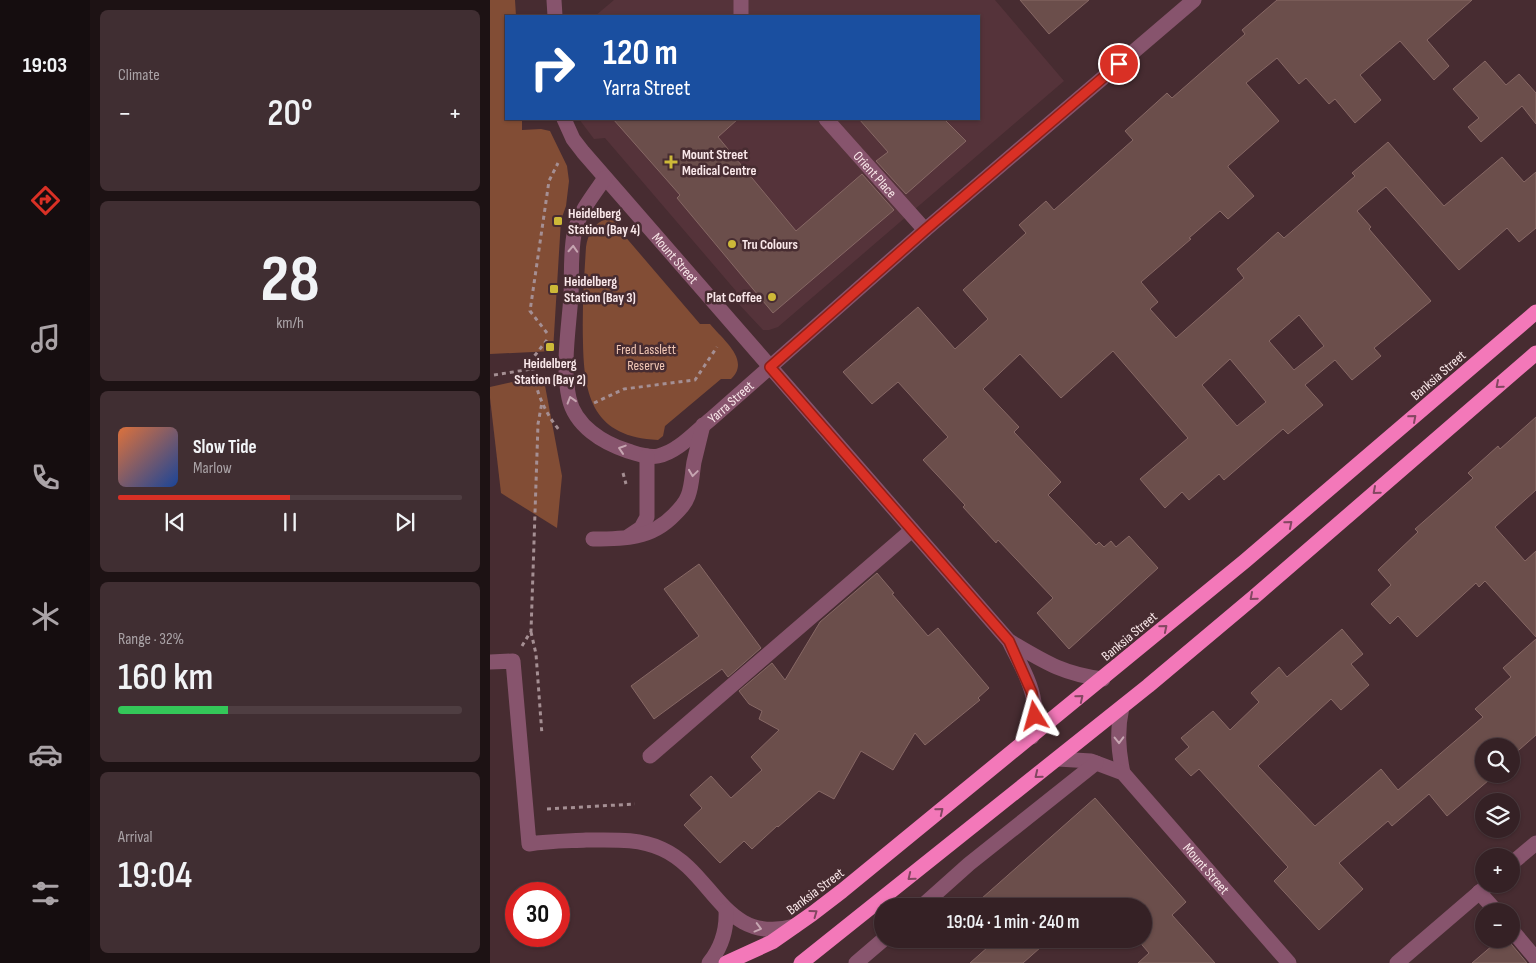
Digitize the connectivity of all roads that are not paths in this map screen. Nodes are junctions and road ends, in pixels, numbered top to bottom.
1 (554, 0) edge
2 (742, 0) edge
3 (1194, 0) edge
4 (555, 15) edge
5 (741, 15) edge
6 (564, 120) edge
7 (827, 120) edge
8 (606, 178) junction
9 (925, 230) junction
10 (1536, 312) edge
11 (1536, 353) edge
12 (770, 367) junction
13 (703, 425) junction
14 (648, 456) junction
15 (912, 530) junction
16 (593, 539) dead end
17 (621, 539) junction
18 (1009, 641) junction
19 (490, 662) edge
20 (1103, 679) junction
21 (1122, 707) junction
22 (1032, 737) junction
23 (650, 756) dead end
24 (1058, 759) junction
25 (1096, 763) junction
26 (1123, 773) junction
27 (1536, 843) edge
28 (1520, 856) edge
29 (1478, 893) edge
30 (931, 898) edge
31 (726, 910) junction
32 (795, 926) junction
33 (1520, 940) edge
34 (874, 948) edge
35 (1536, 959) edge
36 (709, 963) edge
37 (726, 963) edge
38 (801, 963) edge
39 (856, 963) edge
40 (1289, 963) edge
41 (1397, 963) edge

1 - 4 street
2 - 5 street
3 - 9 street, Yarra Street
6 - 8 street, Mount Street
7 - 9 street, Orient Place
8 - 12 street, Mount Street
14 -> 8 street
9 - 12 street, Yarra Street
20 -> 10 highway, Banksia Street
11 -> 21 highway
12 - 13 street, Yarra Street
12 - 15 street, Mount Street
13 - 14 street, Yarra Street
13 -> 17 street
14 - 17 street
15 - 18 street, Mount Street
15 - 23 street
16 - 17 street
18 - 20 street, Mount Street
18 - 22 street, Mount Street
19 - 31 street
22 -> 20 highway, Banksia Street
21 - 24 highway
21 -> 26 street
32 -> 22 highway, Banksia Street
24 - 25 street, Mount Street
24 -> 38 highway
25 - 26 street, Mount Street
25 - 30 street
26 - 40 street, Mount Street
27 - 28 street
29 - 41 street
31 -> 32 street
31 - 36 street
32 - 37 highway, Banksia Street
33 - 35 street
34 - 39 street

